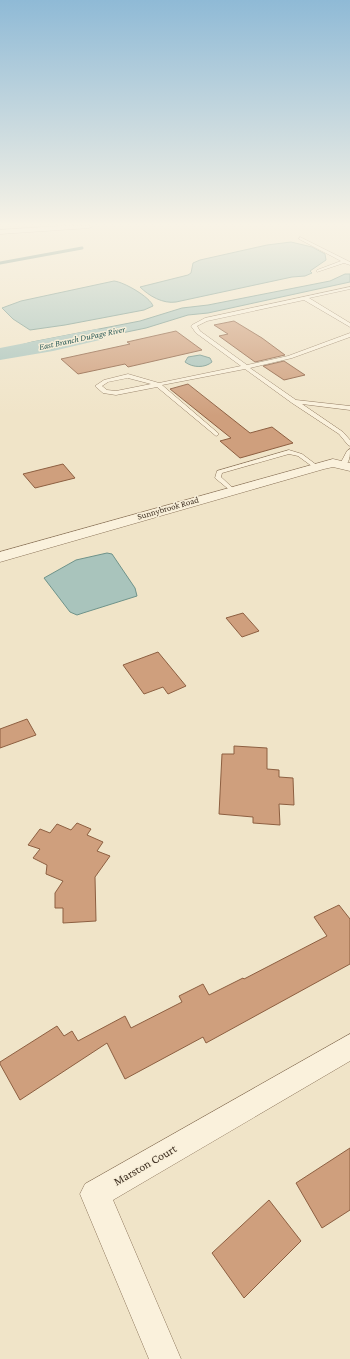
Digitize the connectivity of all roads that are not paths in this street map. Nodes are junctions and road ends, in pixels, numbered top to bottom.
1 (344, 289) edge
2 (306, 298) junction
3 (350, 325) edge
4 (350, 334) edge
5 (246, 367) junction
6 (157, 384) junction
7 (294, 402) junction
8 (350, 408) edge
9 (216, 434) dead end
10 (350, 444) edge
11 (350, 451) edge
12 (343, 465) edge
13 (315, 466) junction
14 (232, 490) junction
15 (0, 556) edge
16 (350, 1047) edge
17 (165, 1359) edge

1 - 2 lane
2 - 3 lane
2 - 5 lane
4 - 5 lane
5 - 6 lane
5 - 7 lane
6 - 6 lane
6 - 9 lane
7 - 8 lane
7 - 10 lane
11 - 12 lane
12 - 13 street, Sunnybrook Road
13 - 14 street, Sunnybrook Road
13 - 14 lane
14 - 15 street, Sunnybrook Road
16 - 17 street, Marston Court

